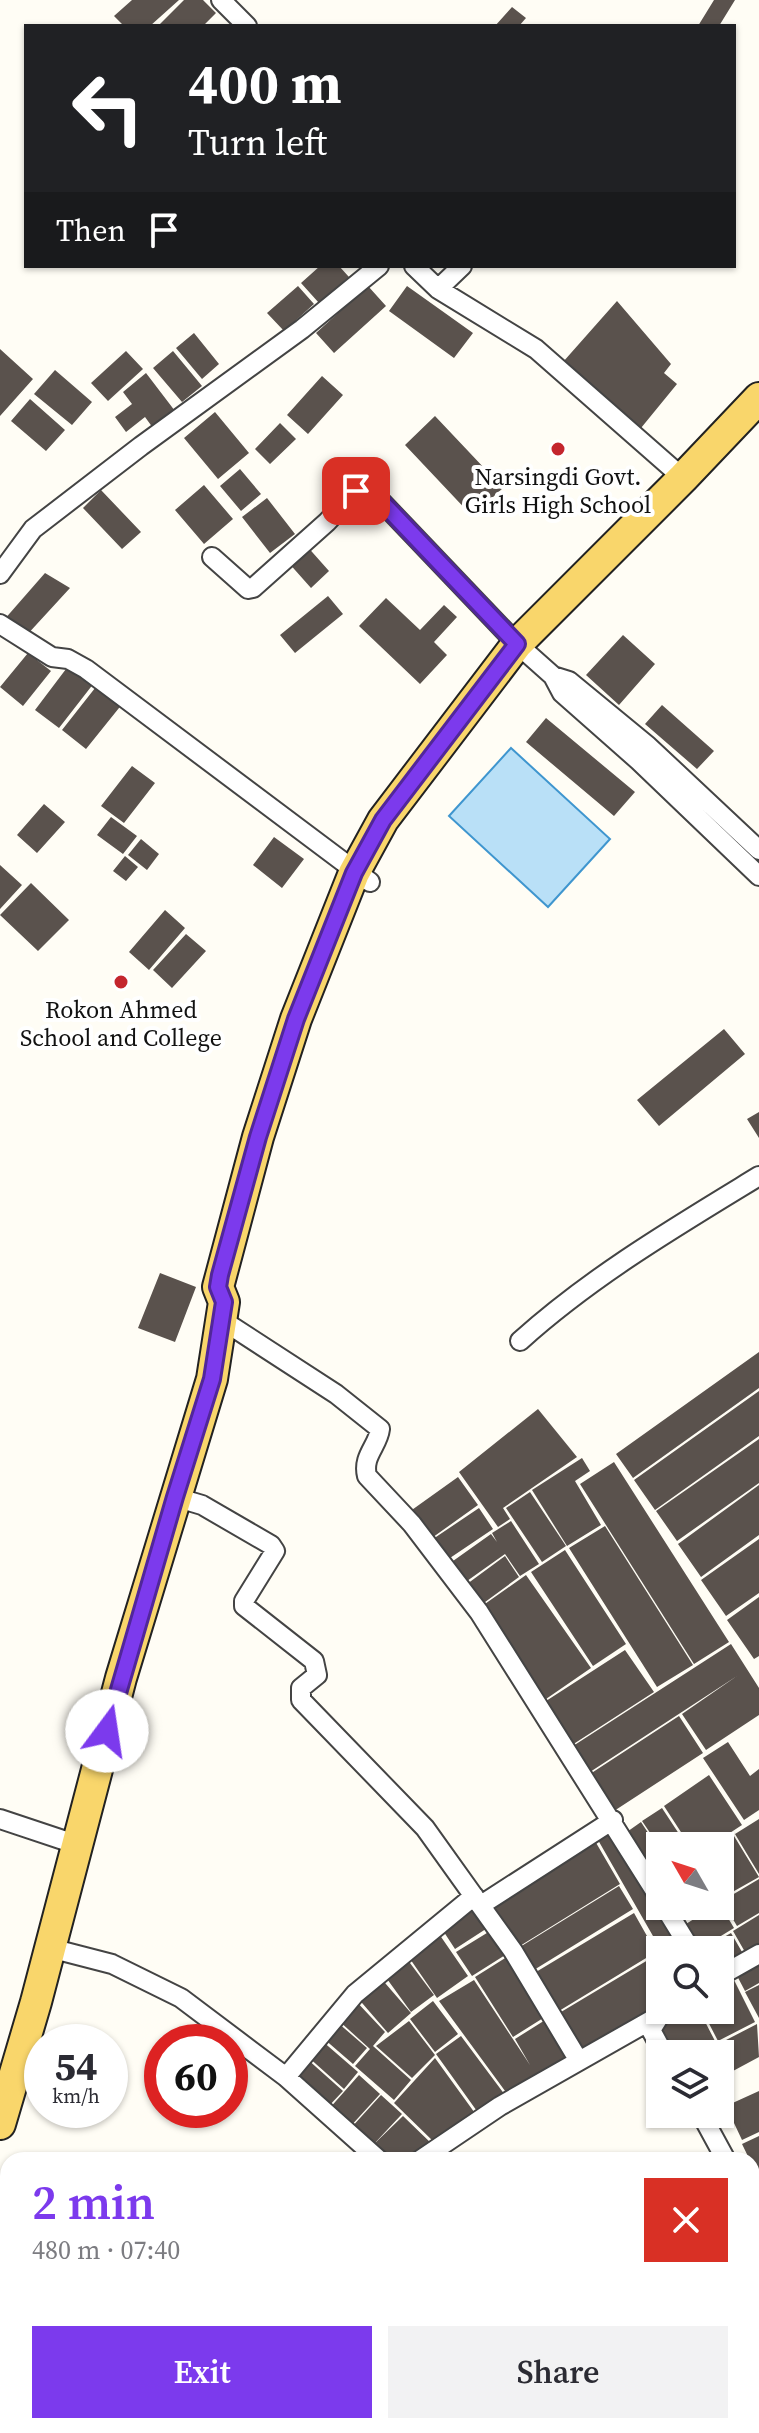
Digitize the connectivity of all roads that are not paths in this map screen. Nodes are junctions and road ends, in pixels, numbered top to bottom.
1 (221, 0) edge
2 (245, 24) edge
3 (377, 268) edge
4 (416, 268) edge
5 (460, 268) edge
6 (438, 289) junction
7 (759, 398) edge
8 (759, 423) edge
9 (683, 478) junction
10 (212, 557) dead end
11 (0, 574) edge
12 (0, 624) edge
13 (534, 659) junction
14 (759, 850) edge
15 (759, 876) edge
16 (362, 877) junction
17 (759, 1176) edge
18 (223, 1311) junction
19 (520, 1341) dead end
20 (175, 1497) junction
21 (0, 1819) edge
22 (613, 1820) junction
23 (78, 1845) junction
24 (646, 1875) edge
25 (478, 1901) junction
26 (50, 1948) junction
27 (759, 1954) edge
28 (734, 1968) edge
29 (646, 2022) edge
30 (579, 2061) junction
31 (286, 2077) junction
32 (0, 2124) edge
33 (709, 2128) edge
34 (370, 2152) edge
35 (432, 2152) edge
36 (722, 2152) edge

1 - 2 street
3 - 11 street
4 - 6 street
5 - 6 street
6 - 9 street
7 - 9 main road
8 - 13 main road
9 - 13 main road
10 - 13 street
12 - 16 street
13 - 14 street
13 - 15 street
13 - 16 main road
16 - 18 main road
17 - 19 street
18 - 20 main road
18 - 22 street
20 - 23 main road
20 - 25 street
21 - 23 street
22 - 24 street
22 - 25 street
23 - 26 main road
25 - 30 street
25 - 31 street
26 - 31 street
26 - 32 main road
27 - 28 street
29 - 30 street
30 - 35 street
31 - 34 street
33 - 36 street

